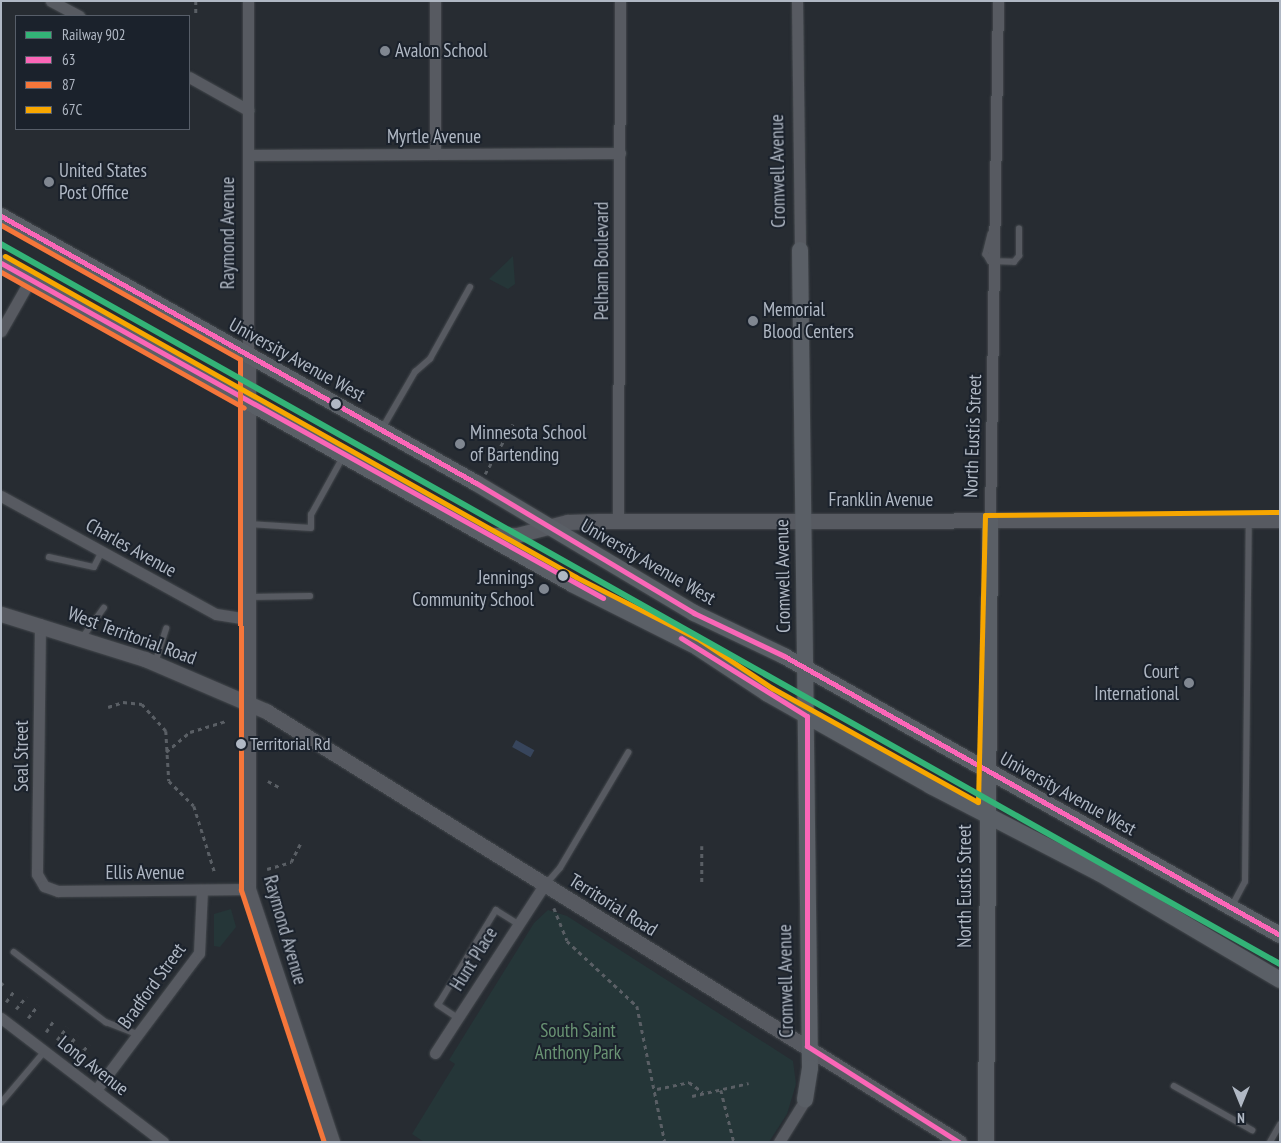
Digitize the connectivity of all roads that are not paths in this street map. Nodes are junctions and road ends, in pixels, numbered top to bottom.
1 (51, 1) edge
2 (248, 1) edge
3 (436, 1) edge
4 (620, 1) edge
5 (797, 1) edge
6 (998, 1) edge
7 (76, 15) edge
8 (190, 78) edge
9 (248, 110) junction
10 (620, 153) junction
11 (435, 154) junction
12 (248, 155) junction
13 (1, 216) edge
14 (1019, 228) dead end
15 (800, 250) joint
16 (1, 264) edge
17 (996, 264) junction
18 (30, 280) junction
19 (470, 287) dead end
20 (1, 331) edge
21 (248, 355) junction
22 (248, 401) junction
23 (382, 430) junction
24 (344, 455) junction
25 (1, 496) edge
26 (618, 520) junction
27 (802, 520) junction
28 (990, 520) junction
29 (1249, 520) junction
30 (1280, 520) edge
31 (248, 524) junction
32 (546, 526) junction
33 (482, 541) junction
34 (101, 553) junction
35 (49, 557) dead end
36 (248, 596) junction
37 (310, 596) dead end
38 (104, 608) dead end
39 (1, 614) edge
40 (248, 619) junction
41 (40, 624) junction
42 (166, 629) dead end
43 (82, 638) junction
44 (155, 663) junction
45 (806, 669) junction
46 (246, 702) junction
47 (808, 716) junction
48 (628, 753) dead end
49 (988, 772) junction
50 (985, 815) junction
51 (544, 885) junction
52 (44, 886) joint
53 (248, 889) junction
54 (202, 890) junction
55 (1231, 908) junction
56 (517, 923) junction
57 (1280, 935) edge
58 (14, 952) dead end
59 (1280, 980) edge
60 (1, 1018) edge
61 (457, 1018) junction
62 (139, 1034) junction
63 (807, 1046) junction
64 (45, 1051) junction
65 (435, 1053) dead end
66 (1174, 1086) dead end
67 (96, 1090) junction
68 (805, 1100) joint
69 (1, 1103) edge
70 (1280, 1124) edge
71 (1252, 1130) dead end
72 (163, 1142) edge
73 (332, 1142) edge
74 (779, 1142) edge
75 (959, 1142) edge
76 (986, 1142) edge
77 (1270, 1142) edge

1 - 7 street
2 - 9 street, Raymond Avenue
3 - 11 street
4 - 10 street, Pelham Boulevard
5 - 15 street, Cromwell Avenue
6 - 17 street, North Eustis Street
8 - 9 street
9 - 12 street, Raymond Avenue
10 - 11 street, Myrtle Avenue
10 - 26 street, Pelham Boulevard
11 - 12 street, Myrtle Avenue
12 - 21 street, Raymond Avenue
13 - 21 main road, University Avenue West
14 - 17 lane
15 - 27 main road, Cromwell Avenue
16 - 18 main road
17 - 28 street, North Eustis Street
18 - 20 street
18 - 22 main road
19 - 23 lane
21 - 22 street, Raymond Avenue
21 - 23 main road, University Avenue West
22 - 24 main road
22 - 31 street, Raymond Avenue
23 - 32 main road, University Avenue West
24 - 31 lane
24 - 33 main road
25 - 34 street, Charles Avenue
26 - 27 street, Franklin Avenue
26 - 32 street, Franklin Avenue
27 - 28 street, Franklin Avenue
27 - 45 main road, Cromwell Avenue
28 - 29 street, Franklin Avenue
28 - 49 main road, North Eustis Street
29 - 30 street, Franklin Avenue
29 - 55 lane
31 - 36 street, Raymond Avenue
32 - 33 street, Franklin Avenue
32 - 45 main road, University Avenue West
33 - 47 main road
34 - 35 lane
34 - 40 street, Charles Avenue
36 - 37 lane
36 - 40 street, Raymond Avenue
38 - 43 lane
39 - 41 street, West Territorial Road
40 - 46 street, Raymond Avenue
41 - 43 street, West Territorial Road
41 - 52 street, Seal Street
42 - 44 lane
43 - 44 street, West Territorial Road
44 - 46 street, West Territorial Road
45 - 47 main road, Cromwell Avenue
45 - 49 main road, University Avenue West
46 - 51 street, Territorial Road
46 - 53 street, Raymond Avenue
47 - 50 main road
47 - 63 main road, Cromwell Avenue
48 - 51 lane
49 - 50 main road, North Eustis Street
49 - 55 main road, University Avenue West
50 - 59 main road
50 - 76 main road, North Eustis Street
51 - 56 street, Hunt Place
51 - 63 street, Territorial Road
52 - 54 street, Ellis Avenue
53 - 54 street, Ellis Avenue
53 - 73 street, Raymond Avenue
54 - 62 street, Bradford Street
55 - 57 main road, University Avenue West
56 - 61 street, Hunt Place
56 - 61 lane
58 - 62 lane
60 - 64 street, Long Avenue
61 - 65 street, Hunt Place
62 - 67 street, Bradford Street
63 - 68 main road, Cromwell Avenue
63 - 75 street, Territorial Road
64 - 67 street, Long Avenue
64 - 69 lane
66 - 71 lane
67 - 72 street, Long Avenue
68 - 74 street, Cromwell Avenue
70 - 77 lane

